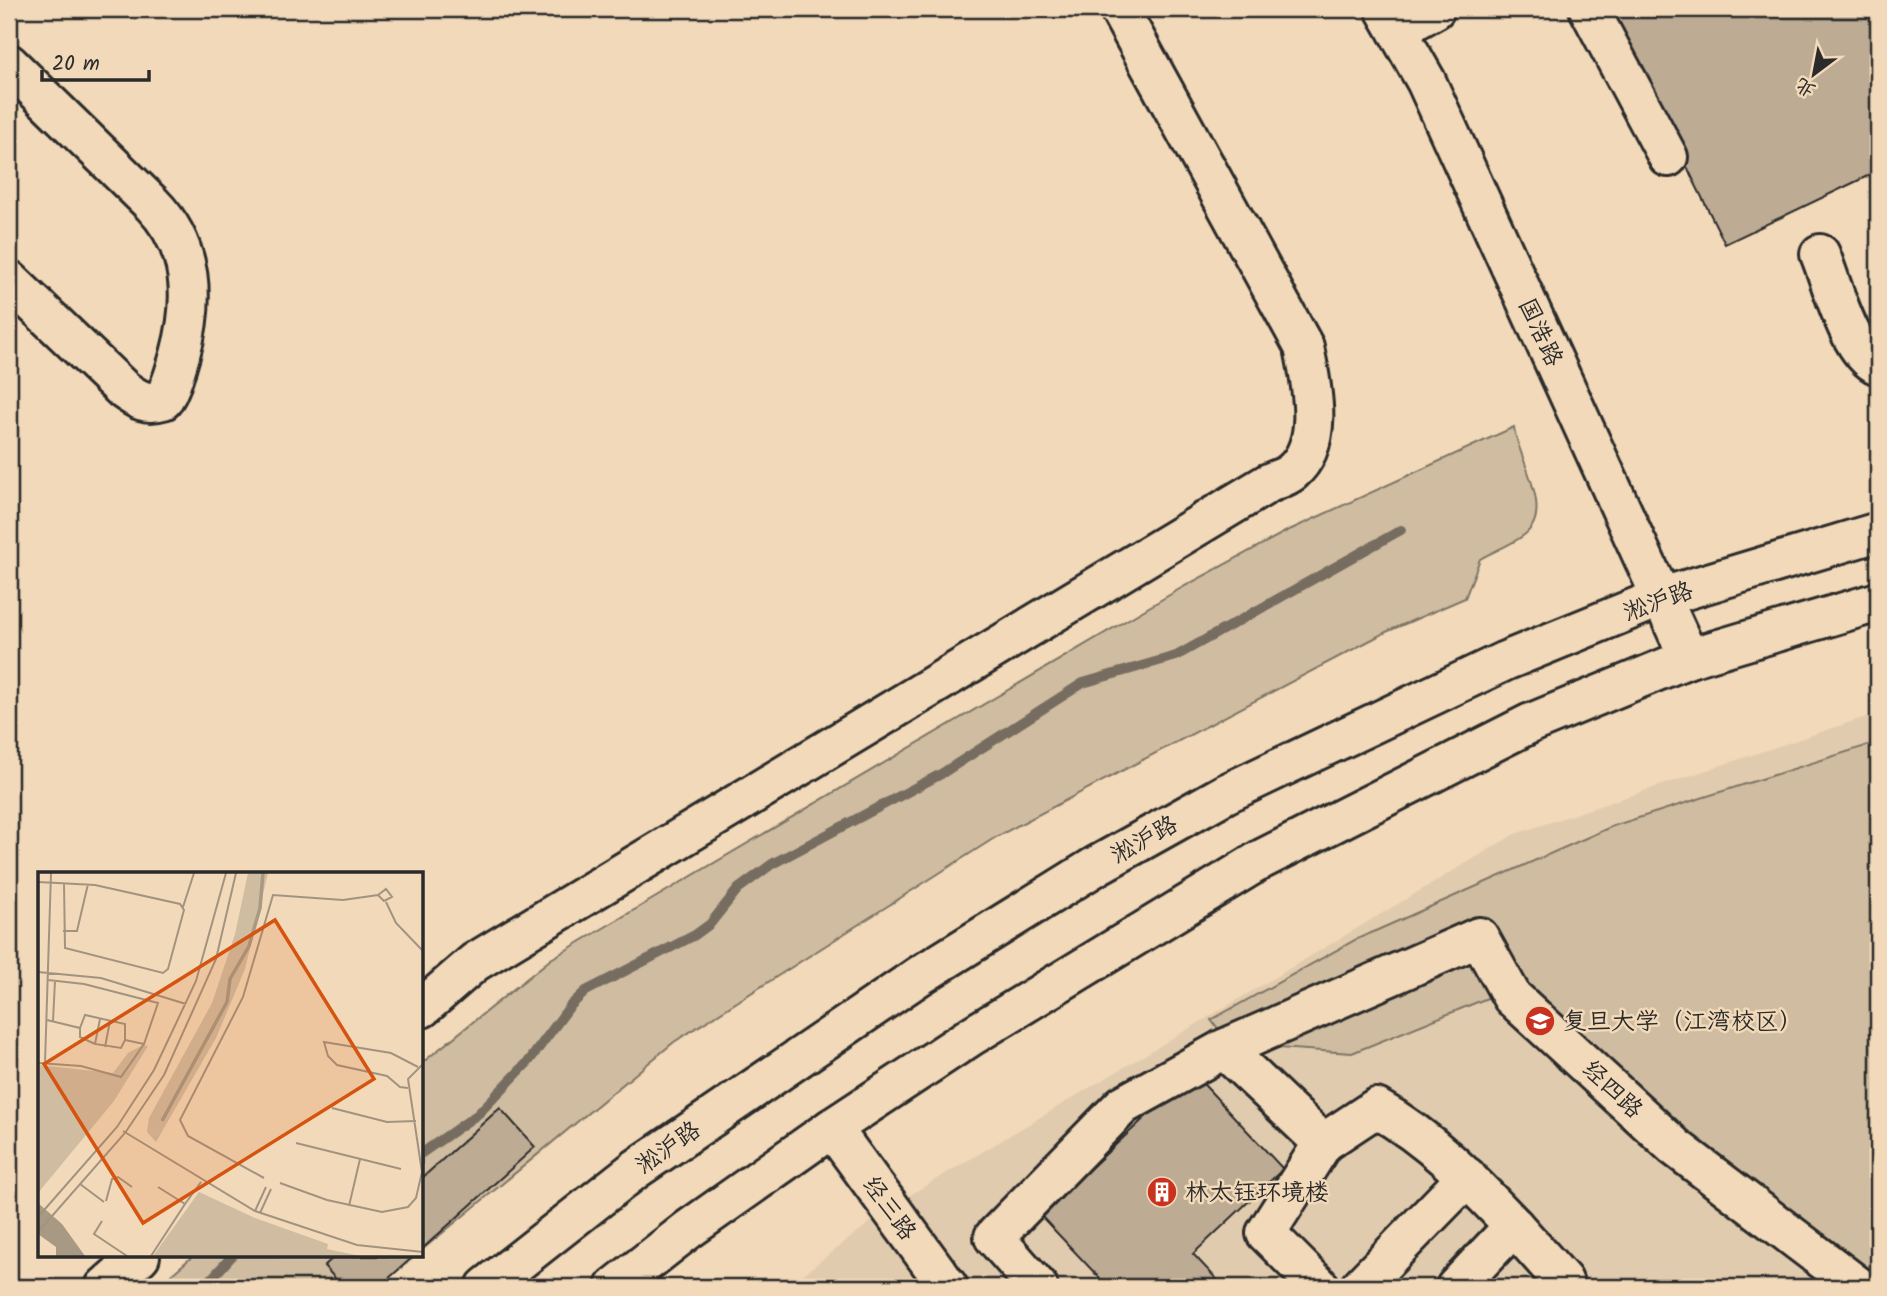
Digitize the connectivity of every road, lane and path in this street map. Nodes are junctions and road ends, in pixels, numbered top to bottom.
1 (1119, 9) edge
2 (1435, 9) edge
3 (1589, 9) edge
4 (1391, 19) edge
5 (9, 64) edge
6 (1668, 157) dead end
7 (1820, 254) dead end
8 (9, 280) edge
9 (1878, 365) edge
10 (1878, 532) edge
11 (1662, 597) junction
12 (1878, 601) edge
13 (1689, 658) junction
14 (424, 1006) edge
15 (1224, 1049) junction
16 (832, 1128) junction
17 (1323, 1143) junction
18 (1467, 1177) junction
19 (1514, 1226) junction
20 (138, 1258) edge
21 (105, 1287) edge
22 (486, 1287) edge
23 (615, 1287) edge
24 (948, 1287) edge
25 (1038, 1287) edge
26 (1320, 1287) edge
27 (1360, 1287) edge
28 (1455, 1287) edge
29 (1565, 1287) edge
30 (1858, 1287) edge

1 - 14 main road
2 - 4 main road
3 - 6 main road
4 - 11 main road, 国浩路
5 - 8 main road
7 - 9 main road
10 - 11 main road, 淞沪路
11 - 13 main road, 国浩路
11 - 22 main road, 淞沪路
12 - 13 main road
13 - 16 main road
15 - 17 main road
15 - 25 main road
15 - 30 main road, 经四路
16 - 23 main road
16 - 24 main road, 经三路
17 - 18 main road
17 - 26 main road
18 - 19 main road
18 - 27 main road
19 - 28 main road
19 - 29 main road
20 - 21 main road

